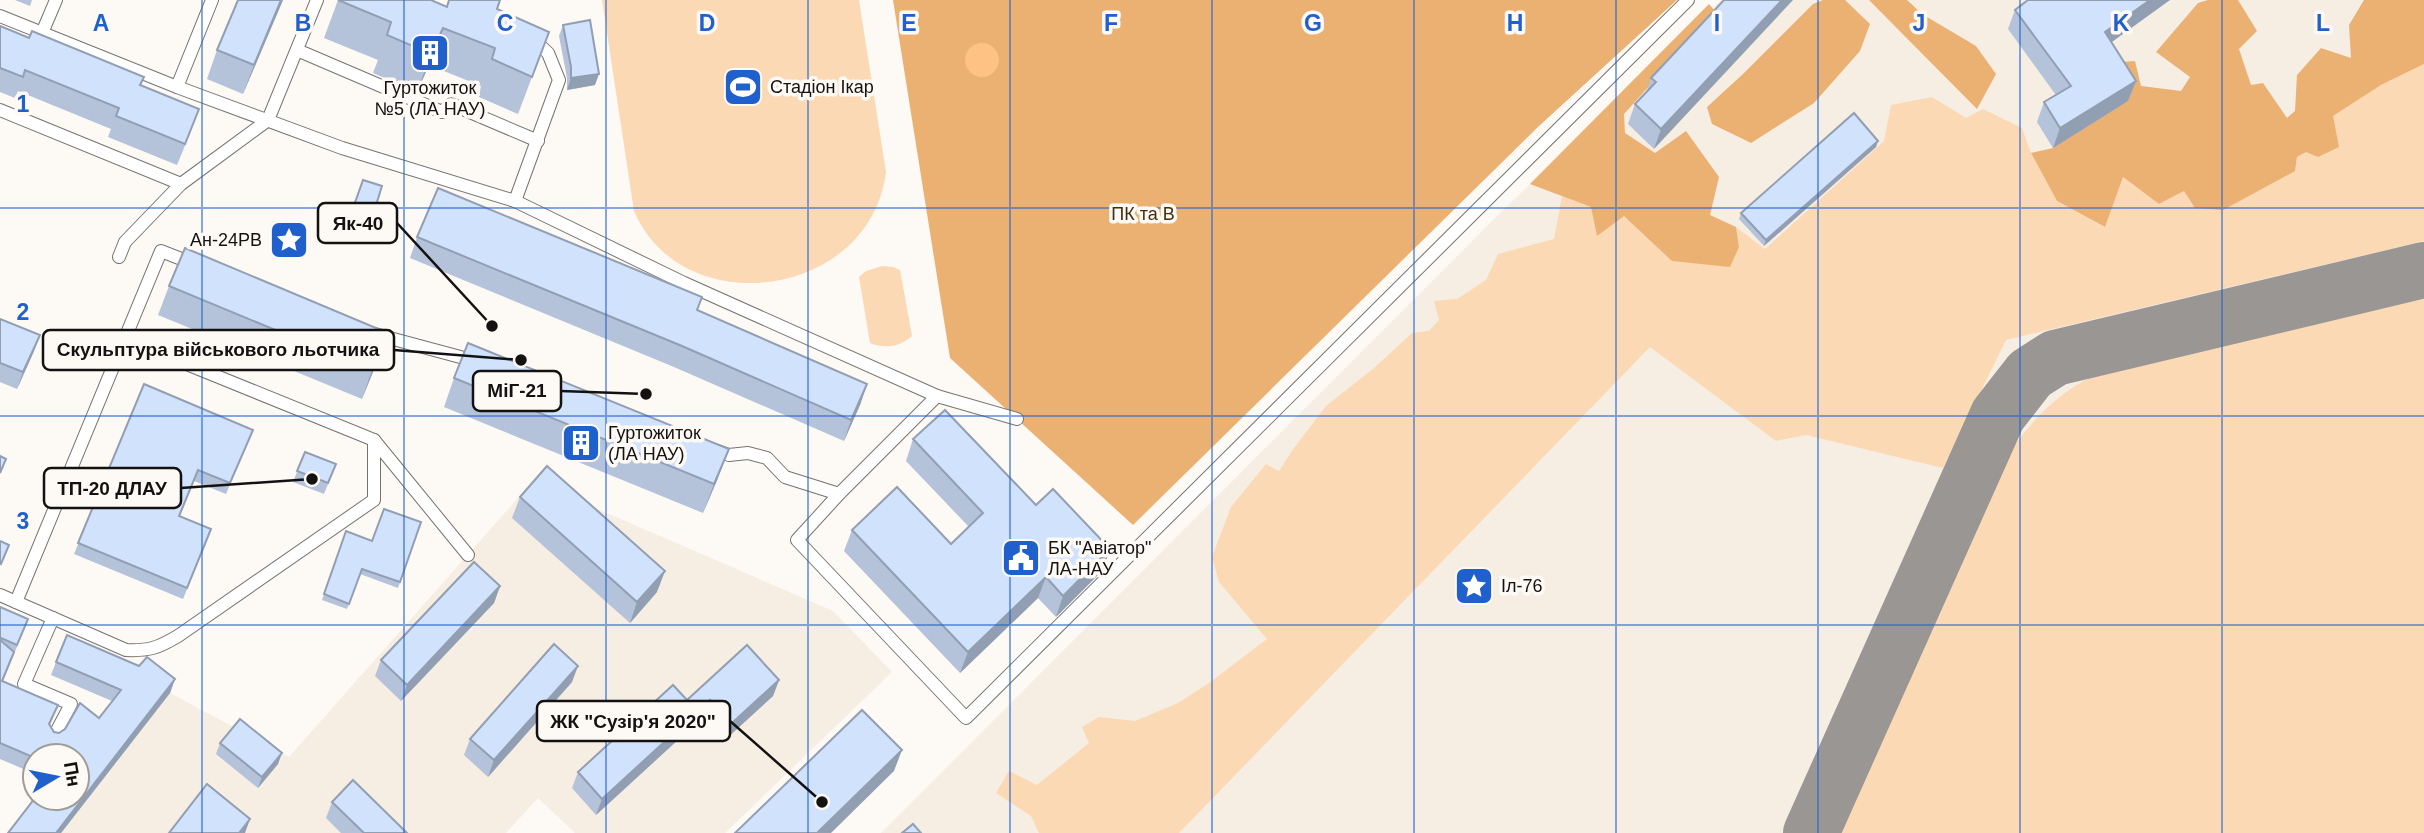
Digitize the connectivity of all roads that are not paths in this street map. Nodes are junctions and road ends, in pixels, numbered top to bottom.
1 (56, 0) edge
2 (212, 0) edge
3 (317, 0) edge
4 (1688, 0) edge
5 (0, 16) edge
6 (523, 30) edge
7 (42, 33) junction
8 (297, 50) junction
9 (177, 87) junction
10 (0, 110) edge
11 (268, 120) junction
12 (538, 141) junction
13 (181, 184) junction
14 (515, 201) junction
15 (119, 257) dead end
16 (212, 271) edge
17 (353, 326) edge
18 (125, 339) junction
19 (486, 365) edge
20 (937, 396) junction
21 (1017, 419) dead end
22 (374, 440) junction
23 (704, 446) edge
24 (839, 494) junction
25 (468, 555) dead end
26 (0, 595) edge
27 (16, 602) junction
28 (53, 618) junction
29 (53, 738) edge

1 - 7 lane
2 - 9 lane
3 - 8 lane
4 - 24 lane
5 - 7 lane
6 - 12 lane
7 - 9 lane
8 - 11 lane
8 - 12 lane
9 - 11 lane
10 - 13 lane
11 - 13 lane
11 - 14 lane
12 - 14 lane
13 - 15 lane
14 - 20 lane
16 - 18 lane
17 - 19 lane
18 - 22 lane
18 - 27 lane
20 - 21 lane
20 - 24 lane
22 - 25 lane
22 - 28 lane
23 - 24 lane
26 - 27 lane
27 - 28 lane
28 - 29 lane

